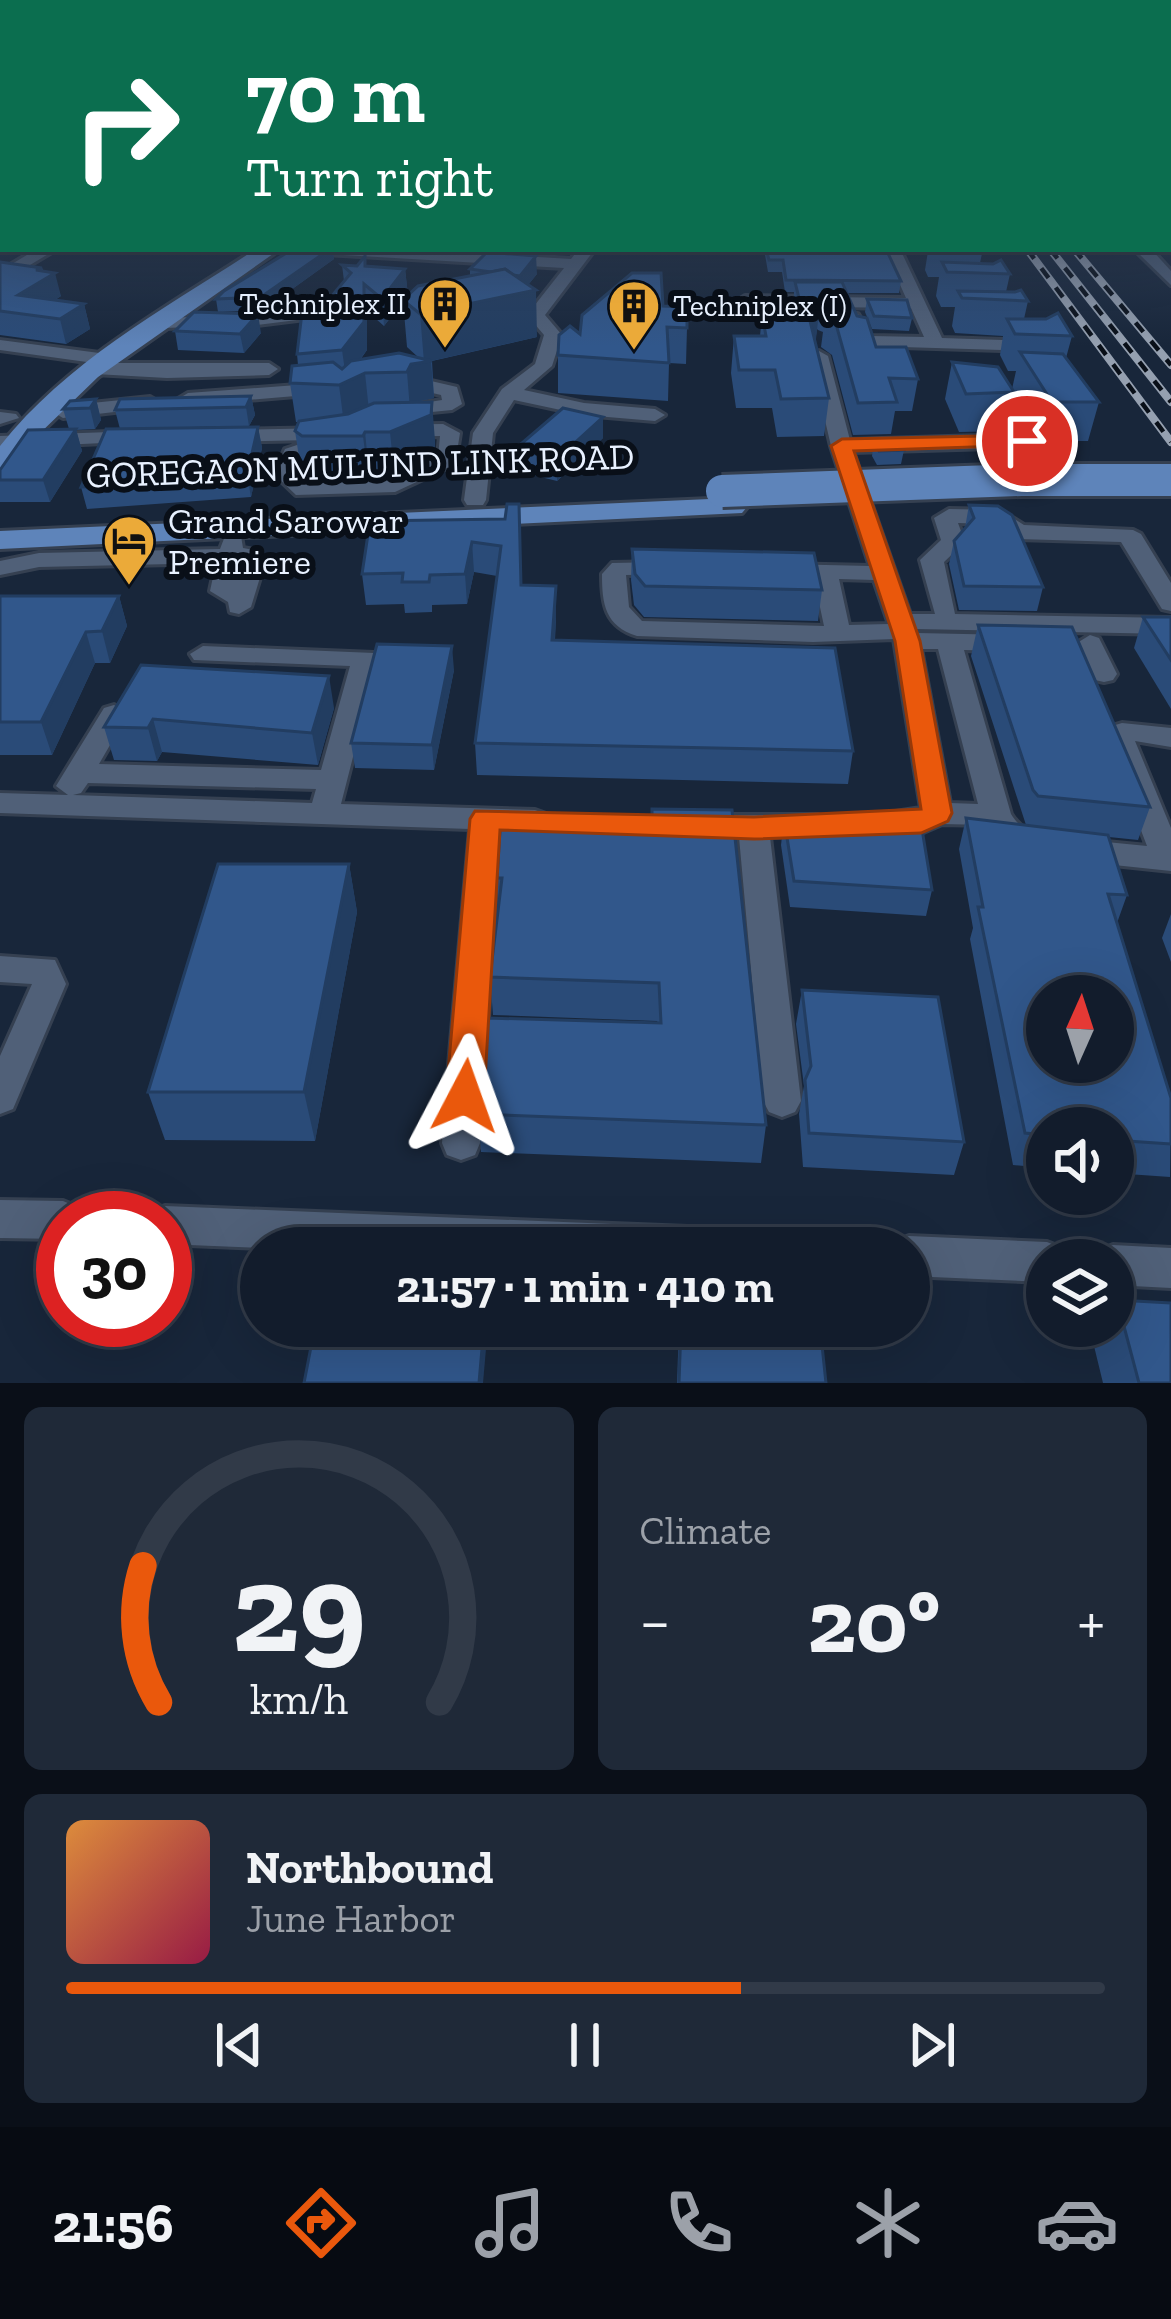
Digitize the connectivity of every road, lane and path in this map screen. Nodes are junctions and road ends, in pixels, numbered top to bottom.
1 (44, 252) edge
2 (240, 252) edge
3 (266, 252) edge
4 (361, 252) edge
5 (583, 252) edge
6 (1145, 252) edge
7 (902, 256) edge
8 (500, 264) junction
9 (572, 264) junction
10 (540, 274) edge
11 (469, 275) edge
12 (0, 278) edge
13 (1171, 280) edge
14 (921, 298) junction
15 (745, 301) dead end
16 (847, 302) junction
17 (331, 311) edge
18 (946, 316) dead end
19 (159, 326) junction
20 (248, 329) edge
21 (936, 344) junction
22 (0, 345) edge
23 (814, 345) edge
24 (1037, 346) edge
25 (249, 358) dead end
26 (100, 359) junction
27 (987, 362) junction
28 (269, 369) dead end
29 (1025, 382) edge
30 (379, 386) edge
31 (509, 393) junction
32 (963, 394) edge
33 (293, 395) junction
34 (378, 412) edge
35 (41, 414) junction
36 (655, 415) dead end
37 (444, 419) dead end
38 (5, 429) edge
39 (166, 436) edge
40 (211, 436) edge
41 (842, 446) junction
42 (0, 465) edge
43 (1171, 480) edge
44 (1171, 496) edge
45 (303, 498) junction
46 (727, 499) junction
47 (475, 500) junction
48 (672, 502) junction
49 (0, 517) edge
50 (0, 537) edge
51 (232, 543) junction
52 (0, 568) edge
53 (688, 570) edge
54 (757, 571) edge
55 (825, 572) junction
56 (885, 573) junction
57 (240, 603) dead end
58 (1171, 604) edge
59 (945, 611) dead end
60 (1171, 626) edge
61 (838, 631) junction
62 (904, 631) junction
63 (950, 643) junction
64 (1090, 643) junction
65 (1171, 644) edge
66 (203, 654) dead end
67 (1104, 674) dead end
68 (114, 714) edge
69 (1171, 738) edge
70 (78, 773) junction
71 (333, 780) junction
72 (0, 803) edge
73 (59, 805) junction
74 (324, 813) junction
75 (937, 813) junction
76 (996, 814) junction
77 (485, 819) junction
78 (575, 822) edge
79 (665, 825) edge
80 (754, 828) junction
81 (1169, 860) edge
82 (0, 969) edge
83 (0, 1097) edge
84 (782, 1101) dead end
85 (461, 1143) dead end
86 (0, 1219) edge
87 (36, 1220) edge
88 (192, 1226) edge
89 (240, 1228) edge
90 (930, 1257) edge
91 (1026, 1261) edge
92 (1134, 1266) edge
93 (1171, 1268) edge

1 - 12 street
2 - 26 main road
3 - 19 main road
4 - 8 street
5 - 9 street
6 - 13 street
7 - 14 street
8 - 9 street
8 - 10 street
8 - 11 street
9 - 31 street
14 - 16 street
14 - 18 street
14 - 21 street
15 - 16 street
16 - 21 street
17 - 19 street
19 - 20 street
19 - 26 main road
21 - 27 street
22 - 26 street
23 - 41 street
24 - 27 street
25 - 26 street
26 - 28 street
26 - 35 main road
26 - 38 main road
27 - 29 street
30 - 34 street
31 - 36 street
31 - 47 street
32 - 41 street
33 - 33 street
33 - 35 street
35 - 38 main road
37 - 40 street
38 - 39 street
38 - 42 main road
41 - 56 street
43 - 46 main road, bridge
44 - 46 main road
45 - 45 street
45 - 47 main road, GOREGAON MULUND LINK ROAD
45 - 49 main road, GOREGAON MULUND LINK ROAD
46 - 48 main road, GOREGAON MULUND LINK ROAD
47 - 48 main road, GOREGAON MULUND LINK ROAD
48 - 50 main road
48 - 51 main road, GOREGAON MULUND LINK ROAD
50 - 51 main road, GOREGAON MULUND LINK ROAD
51 - 52 street
51 - 57 street
53 - 61 street
54 - 55 street
55 - 56 street
55 - 61 street
56 - 62 street
58 - 59 street
60 - 62 street
61 - 62 street
62 - 63 street
62 - 75 street
63 - 64 street
63 - 76 street
64 - 65 street
64 - 67 street
66 - 71 street
68 - 70 street
69 - 81 street
70 - 71 street
70 - 73 street
71 - 74 street
72 - 73 street
73 - 74 street
74 - 77 street
75 - 76 street
75 - 80 street
76 - 81 street
77 - 78 street
77 - 85 street
79 - 80 street
80 - 84 street
82 - 83 street
86 - 87 street
88 - 89 street
90 - 91 street
92 - 93 street

